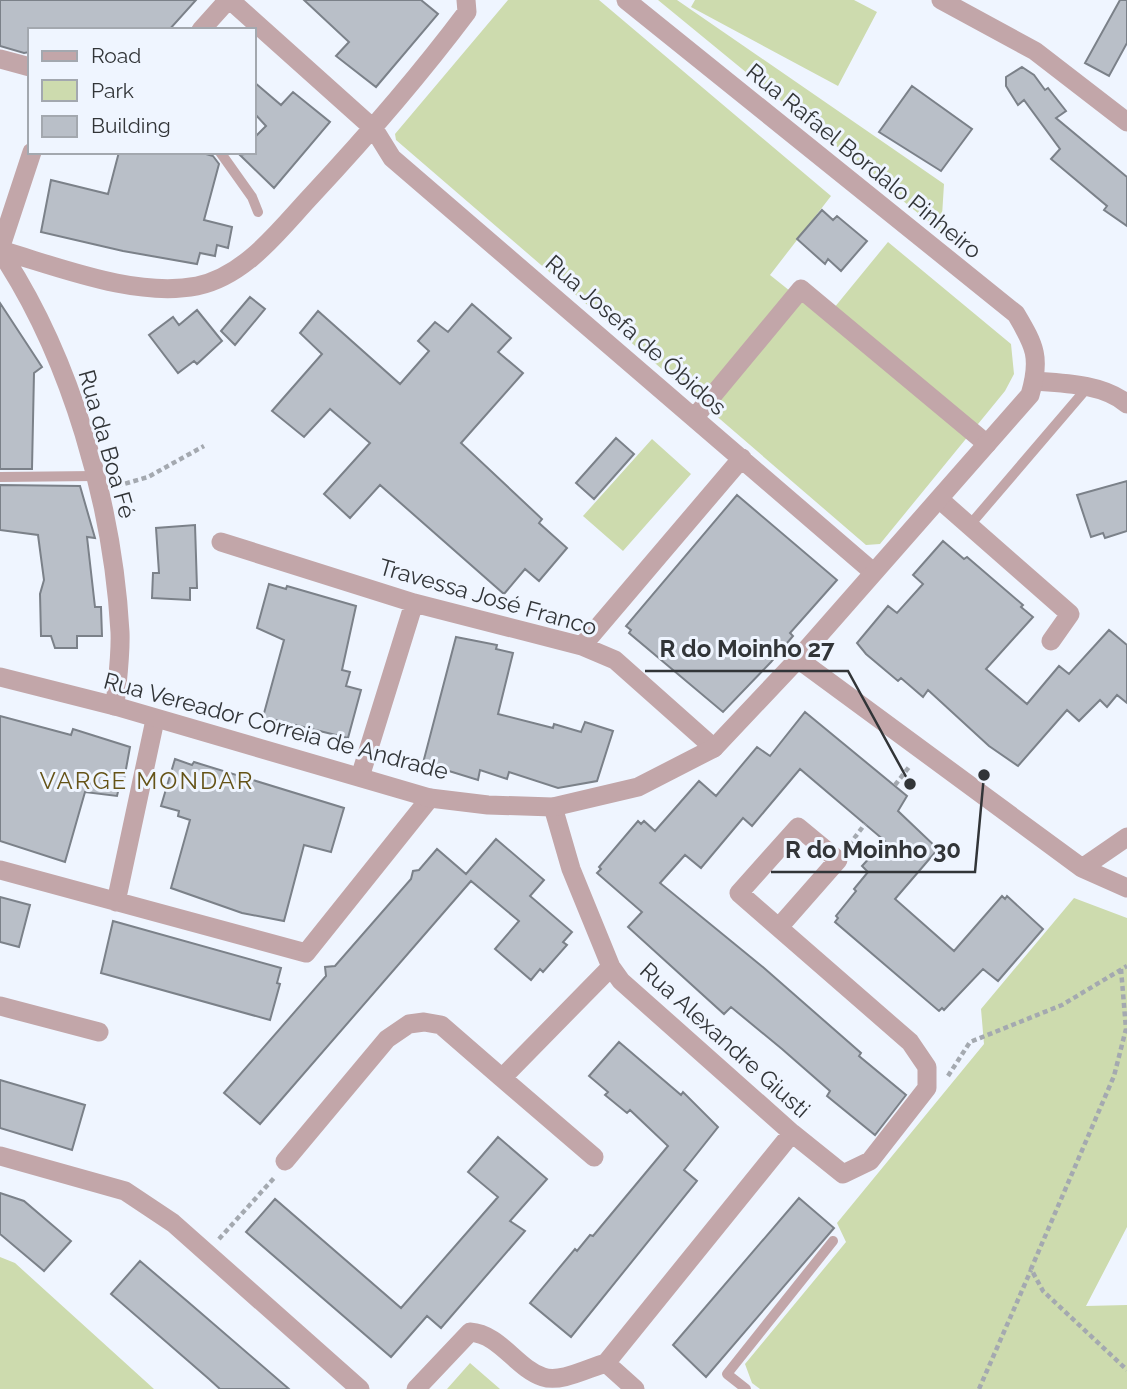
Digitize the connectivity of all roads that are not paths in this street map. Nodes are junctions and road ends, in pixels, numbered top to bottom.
1 (229, 0) edge
2 (626, 0) edge
3 (941, 0) edge
4 (467, 6) edge
5 (203, 28) edge
6 (0, 59) edge
7 (28, 66) edge
8 (1127, 122) edge
9 (374, 129) junction
10 (31, 154) edge
11 (221, 154) edge
12 (258, 212) dead end
13 (0, 250) edge
14 (1034, 381) junction
15 (1087, 388) junction
16 (1127, 404) edge
17 (694, 418) junction
18 (987, 444) junction
19 (742, 458) junction
20 (0, 477) edge
21 (97, 484) junction
22 (939, 499) junction
23 (969, 526) junction
24 (221, 542) dead end
25 (873, 572) junction
26 (414, 603) junction
27 (1051, 641) dead end
28 (582, 646) junction
29 (798, 659) junction
30 (0, 677) edge
31 (115, 706) junction
32 (155, 720) junction
33 (714, 747) junction
34 (360, 777) junction
35 (430, 798) junction
36 (553, 807) junction
37 (1127, 837) edge
38 (1082, 868) junction
39 (0, 870) edge
40 (1127, 888) edge
41 (116, 902) junction
42 (780, 926) junction
43 (611, 967) junction
44 (0, 1006) edge
45 (99, 1032) dead end
46 (502, 1077) junction
47 (792, 1133) junction
48 (0, 1156) edge
49 (594, 1157) dead end
50 (285, 1161) road end
51 (833, 1241) dead end
52 (606, 1363) junction
53 (739, 1387) edge
54 (360, 1389) edge
55 (416, 1389) edge
56 (635, 1389) edge

1 - 5 street
1 - 9 street, Rua Josefa de Óbidos
2 - 14 street, Rua Rafael Bordalo Pinheiro
3 - 8 street
4 - 9 street
6 - 7 street
9 - 13 street
9 - 17 street, Rua Josefa de Óbidos
10 - 13 street
11 - 12 lane
13 - 21 street, Rua da Boa Fé
14 - 15 street
14 - 18 street, Rua Vereador Correia de Andrade
15 - 16 street
15 - 23 lane
17 - 18 street
17 - 19 street, Rua Josefa de Óbidos
18 - 22 street, Rua Vereador Correia de Andrade
19 - 25 street, Rua Josefa de Óbidos
19 - 28 street
20 - 21 lane
21 - 31 street, Rua da Boa Fé
22 - 23 street
22 - 25 street, Rua Vereador Correia de Andrade
23 - 27 street
24 - 26 street, Travessa José Franco
25 - 29 street, Rua Vereador Correia de Andrade
26 - 28 street, Travessa José Franco
26 - 34 street
28 - 33 street, Travessa José Franco
29 - 33 street, Rua Vereador Correia de Andrade
29 - 38 street
30 - 31 street, Rua Vereador Correia de Andrade
31 - 32 street, Rua Vereador Correia de Andrade
32 - 34 street, Rua Vereador Correia de Andrade
32 - 41 street
33 - 36 street, Rua Vereador Correia de Andrade
34 - 35 street, Rua Vereador Correia de Andrade
35 - 36 street, Rua Vereador Correia de Andrade
35 - 41 street
36 - 43 street, Rua Alexandre Giusti
37 - 38 street
38 - 40 street
39 - 41 street
42 - 42 street
42 - 47 street, Rua Alexandre Giusti
43 - 46 street
43 - 47 street, Rua Alexandre Giusti
44 - 45 street
46 - 49 street
46 - 50 street
47 - 52 street
48 - 54 street
51 - 53 lane
52 - 55 street
52 - 56 street

